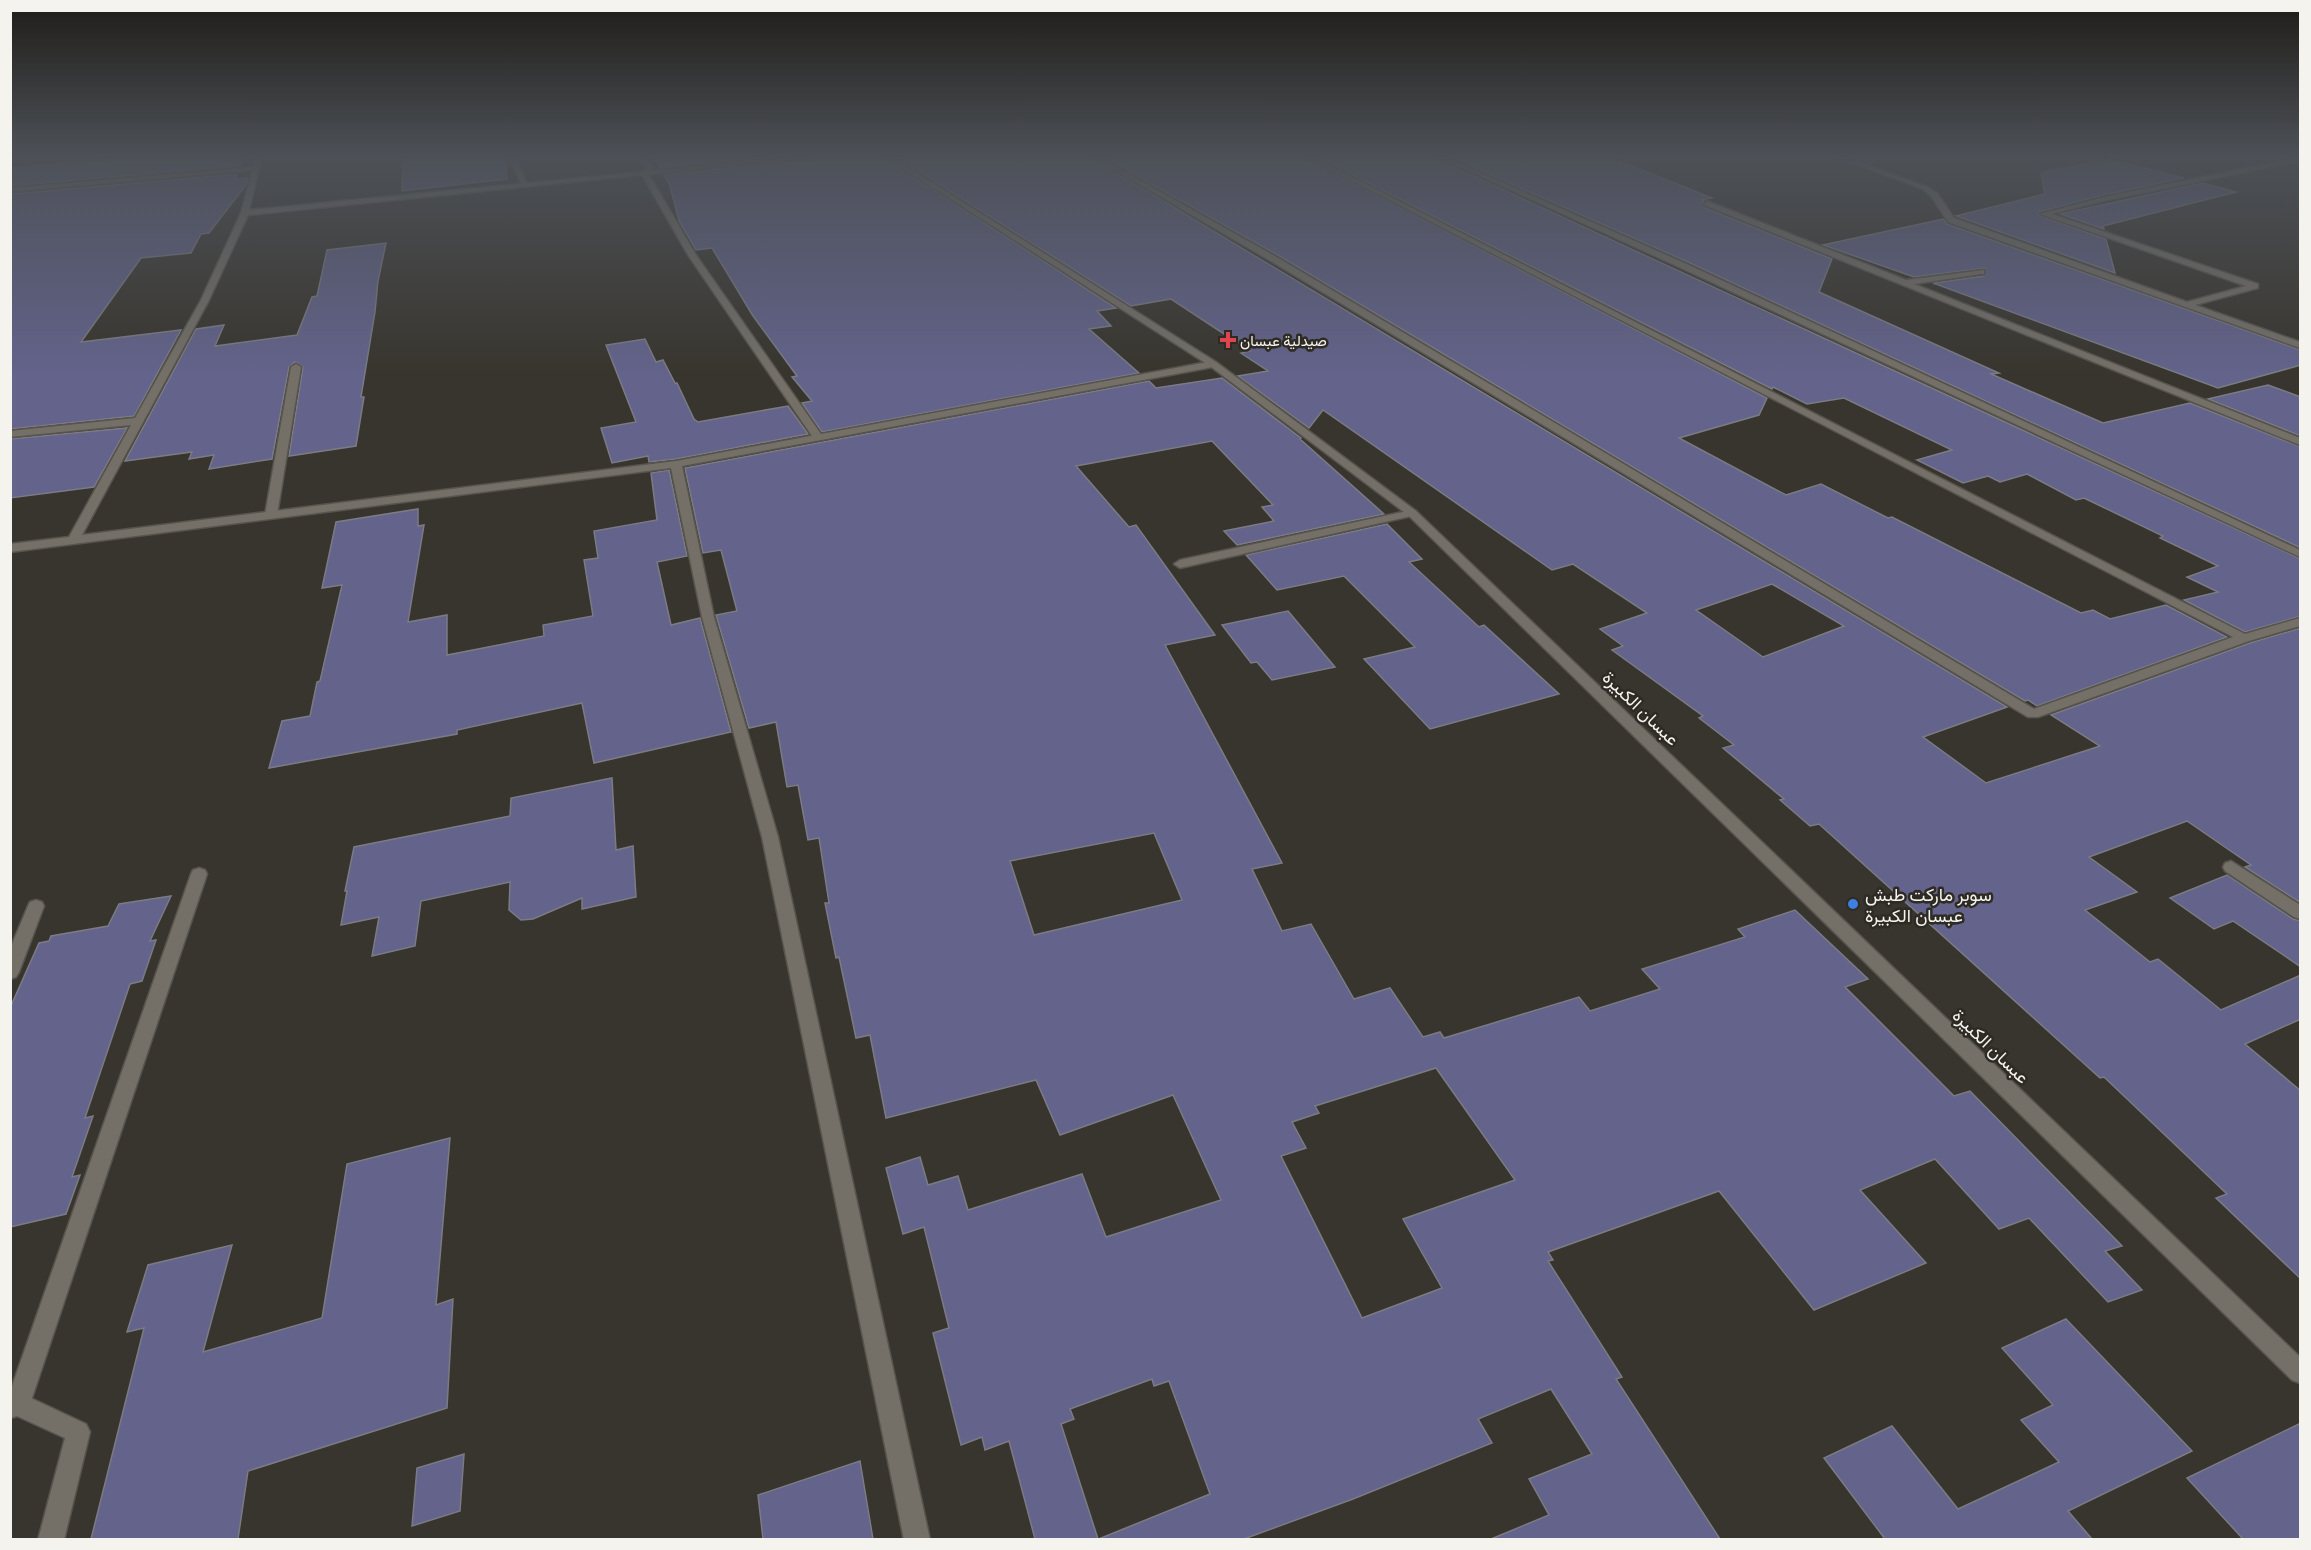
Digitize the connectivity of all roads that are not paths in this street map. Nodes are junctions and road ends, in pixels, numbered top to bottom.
1 (237, 229) edge
2 (677, 229) edge
3 (1002, 229) edge
4 (1222, 229) edge
5 (1449, 229) edge
6 (1602, 229) edge
7 (1773, 229) edge
8 (1977, 229) edge
9 (2089, 229) edge
10 (1981, 272) dead end
11 (1906, 283) junction
12 (2188, 304) junction
13 (2301, 345) edge
14 (1213, 364) junction
15 (296, 367) dead end
16 (139, 421) junction
17 (10, 434) edge
18 (818, 437) junction
19 (2301, 442) edge
20 (676, 464) junction
21 (1412, 513) junction
22 (271, 515) junction
23 (73, 541) junction
24 (10, 548) edge
25 (2301, 554) edge
26 (1180, 564) dead end
27 (2301, 622) edge
28 (2244, 639) junction
29 (2231, 867) dead end
30 (199, 874) dead end
31 (36, 906) dead end
32 (2301, 913) edge
33 (10, 972) edge
34 (2301, 1372) edge
35 (14, 1405) edge
36 (51, 1539) edge
37 (917, 1539) edge

1 - 16 street
2 - 18 street
3 - 14 street, عبسان الكبيرة
4 - 28 street
5 - 28 street
6 - 25 street
7 - 11 street
8 - 12 street
9 - 12 street
10 - 11 street
11 - 19 street
12 - 13 street
14 - 18 street
14 - 21 street, عبسان الكبيرة
15 - 22 street
16 - 17 street
16 - 23 street
18 - 20 street
20 - 22 street
20 - 37 street
21 - 26 street
21 - 34 street, عبسان الكبيرة
22 - 23 street
23 - 24 street
27 - 28 street
29 - 32 street
30 - 35 street
31 - 33 street
35 - 36 street

